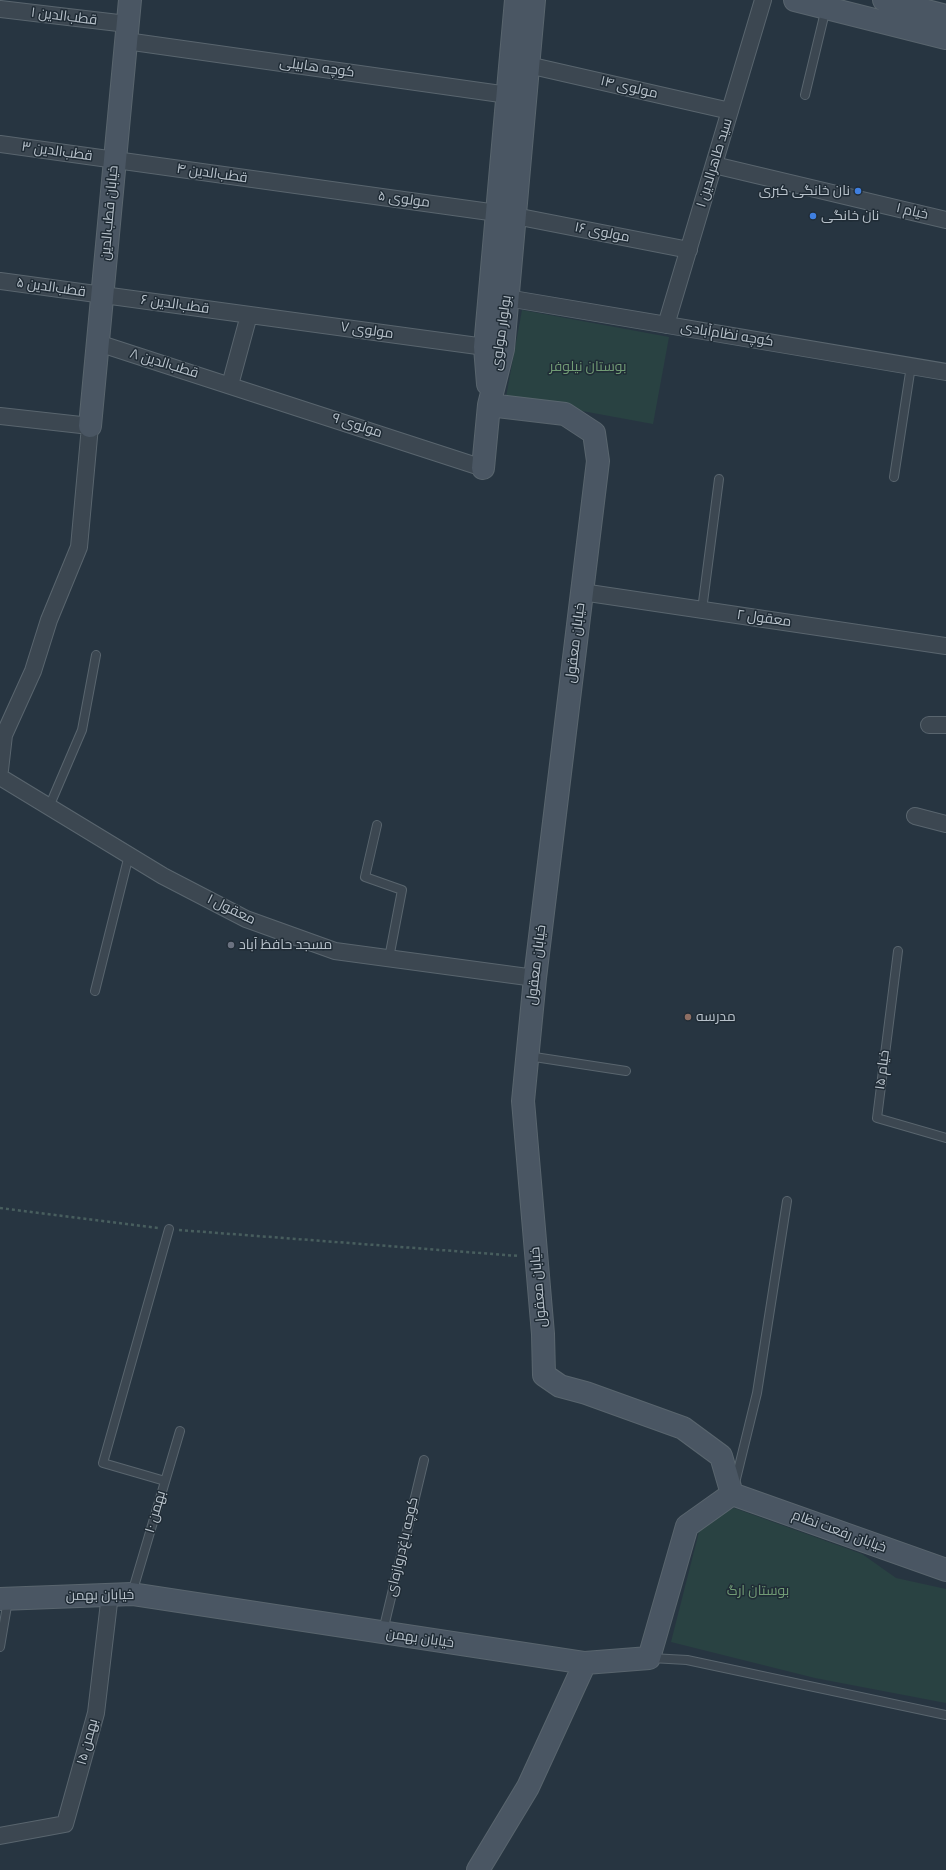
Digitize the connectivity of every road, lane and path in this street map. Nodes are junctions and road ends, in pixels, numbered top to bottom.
1 (130, 0) edge
2 (516, 0) edge
3 (534, 0) edge
4 (763, 0) edge
5 (795, 0) edge
6 (884, 0) edge
7 (826, 8) junction
8 (0, 9) edge
9 (946, 16) edge
10 (127, 33) junction
11 (946, 38) edge
12 (528, 65) junction
13 (508, 95) junction
14 (805, 95) dead end
15 (730, 111) junction
16 (0, 144) edge
17 (115, 160) junction
18 (714, 165) junction
19 (310, 187) joint
20 (506, 214) junction
21 (946, 220) edge
22 (689, 250) junction
23 (0, 281) edge
24 (102, 296) junction
25 (507, 298) junction
26 (249, 315) junction
27 (666, 325) junction
28 (98, 343) junction
29 (485, 347) junction
30 (911, 366) junction
31 (946, 372) edge
32 (230, 385) junction
33 (489, 405) junction
34 (0, 416) edge
35 (90, 426) junction
36 (483, 468) joint
37 (894, 477) dead end
38 (719, 479) dead end
39 (582, 592) junction
40 (702, 610) junction
41 (946, 646) edge
42 (96, 655) dead end
43 (946, 724) edge
44 (929, 725) dead end
45 (0, 770) edge
46 (0, 778) edge
47 (49, 807) junction
48 (915, 816) dead end
49 (946, 824) edge
50 (377, 825) dead end
51 (129, 856) junction
52 (898, 951) dead end
53 (389, 958) junction
54 (536, 978) junction
55 (95, 991) dead end
56 (527, 1056) junction
57 (626, 1071) dead end
58 (946, 1138) edge
59 (787, 1201) dead end
60 (0, 1208) edge
61 (169, 1229) junction
62 (536, 1257) junction
63 (180, 1430) dead end
64 (424, 1460) dead end
65 (165, 1481) junction
66 (732, 1494) junction
67 (946, 1570) edge
68 (110, 1594) junction
69 (132, 1594) junction
70 (4, 1599) edge
71 (383, 1634) junction
72 (0, 1647) edge
73 (649, 1658) junction
74 (585, 1663) junction
75 (946, 1715) edge
76 (1, 1839) edge
77 (478, 1870) edge

1 - 10 street, خیابان قطب‌الدین
2 - 13 street, بولوار مولوی
3 - 12 street, بولوار مولوی
4 - 15 street, سید طاهرالدین ۱
5 - 7 street
6 - 9 street
7 - 11 street
7 - 14 lane
8 - 10 street, قطب‌الدین ۱
10 - 13 street, کوچه هابیلی
10 - 17 street, خیابان قطب‌الدین
12 - 15 street, مولوی ۱۴
12 - 20 street, بولوار مولوی
13 - 20 street, بولوار مولوی
15 - 18 street, سید طاهرالدین ۱
16 - 17 street, قطب‌الدین ۳
17 - 19 street, قطب‌الدین ۴
17 - 24 street, خیابان قطب‌الدین
18 - 21 street, خیام ۱
18 - 22 street, سید طاهرالدین ۱
19 - 20 street, مولوی ۵
20 - 22 street, مولوی ۱۶
20 - 25 street, بولوار مولوی
20 - 29 street, بولوار مولوی
22 - 27 street, سید طاهرالدین ۱
23 - 24 street, قطب‌الدین ۵
24 - 26 street, قطب‌الدین ۶
24 - 28 street, خیابان قطب‌الدین
25 - 27 street, کوچه نظام‌آبادی
25 - 33 street, بولوار مولوی
26 - 29 street, مولوی ۷
26 - 32 street
27 - 30 street, کوچه نظام‌آبادی
28 - 32 street, قطب‌الدین ۸
28 - 35 street, خیابان قطب‌الدین
29 - 33 street, بولوار مولوی
30 - 31 street, کوچه نظام‌آبادی
30 - 37 lane
32 - 36 street, مولوی ۹
33 - 36 street
33 - 39 street, خیابان معقول
34 - 35 street
35 - 45 street
38 - 40 lane
39 - 40 street, معقول ۲
39 - 54 street, خیابان معقول
40 - 41 street, معقول ۲
42 - 47 lane
43 - 44 street
46 - 47 street, معقول ۱
47 - 51 street, معقول ۱
48 - 49 street
50 - 53 lane
51 - 53 street, معقول ۱
51 - 55 lane
52 - 58 lane, خیام ۱۵
53 - 54 street, معقول ۱
54 - 56 street, خیابان معقول
56 - 57 lane
56 - 62 street, خیابان معقول
59 - 66 lane
60 - 61 path
61 - 62 path
61 - 65 lane
62 - 66 street, خیابان معقول
63 - 65 lane, بهمن ۱۰
64 - 71 lane, کوچه باغ‌دروازه‌ای
65 - 69 lane, بهمن ۱۰
66 - 67 street, خیابان رفعت نظام
66 - 73 street
68 - 69 street, خیابان بهمن
68 - 70 street, خیابان بهمن
68 - 76 street, بهمن ۱۵
69 - 71 street, خیابان بهمن
70 - 72 lane
71 - 74 street, خیابان بهمن
73 - 74 street, خیابان بهمن
73 - 75 lane
74 - 77 street

